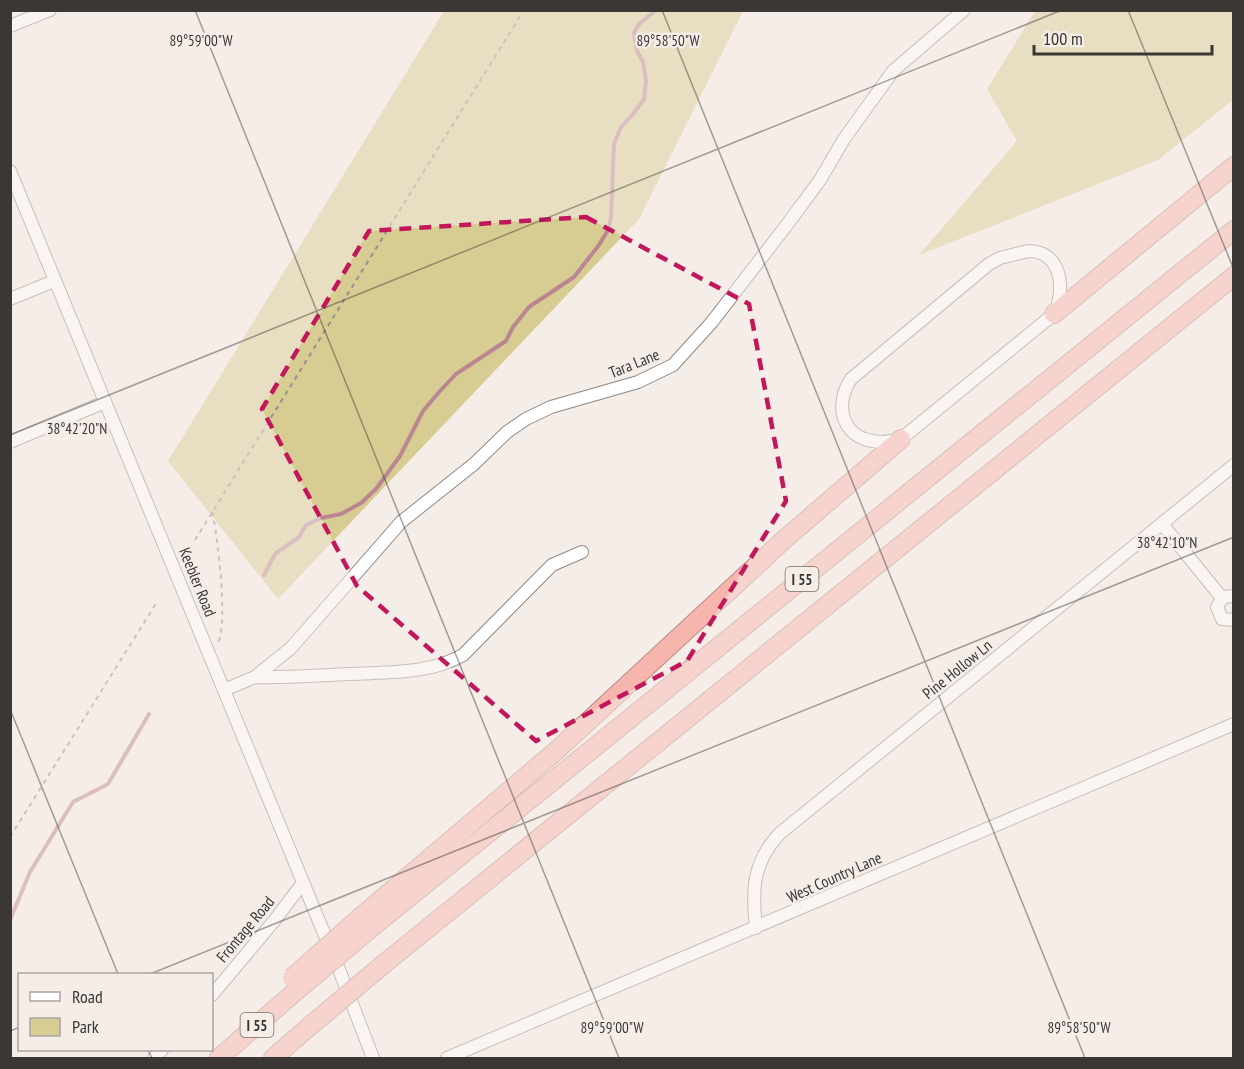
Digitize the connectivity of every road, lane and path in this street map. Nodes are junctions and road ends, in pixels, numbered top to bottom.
1 (50, 10) edge
2 (524, 10) edge
3 (964, 10) edge
4 (10, 26) edge
5 (1233, 166) edge
6 (10, 171) edge
7 (1233, 230) edge
8 (1233, 276) edge
9 (54, 281) junction
10 (10, 299) edge
11 (1054, 314) junction
12 (105, 402) junction
13 (902, 439) junction
14 (10, 442) edge
15 (1233, 465) edge
16 (212, 512) junction
17 (1162, 524) junction
18 (195, 540) dead end
19 (582, 552) dead end
20 (1228, 597) edge
21 (157, 602) dead end
22 (1233, 620) edge
23 (208, 650) junction
24 (255, 677) junction
25 (224, 690) junction
26 (1233, 724) edge
27 (10, 837) edge
28 (302, 884) junction
29 (368, 921) junction
30 (756, 928) junction
31 (213, 994) edge
32 (219, 1059) edge
33 (273, 1059) edge
34 (373, 1059) edge
35 (447, 1059) edge

1 - 4 street
2 - 16 path
3 - 24 street, Tara Lane
5 - 11 highway
6 - 9 street, Keebler Road
7 - 29 highway, I 55
8 - 33 highway, I 55, bridge
9 - 10 street
9 - 12 street, Keebler Road
11 - 13 street
11 - 13 street
12 - 14 street
12 - 23 street, Keebler Road
13 - 29 highway
15 - 17 street, Pine Hollow Ln
16 - 18 path
16 - 23 path
17 - 20 street
17 - 30 street, Pine Hollow Ln
19 - 24 street, Tara Lane
20 - 22 street
21 - 27 path
23 - 25 street, Keebler Road
24 - 25 street, Tara Lane
25 - 28 street, Keebler Road
26 - 30 street, West Country Lane
28 - 31 street, Frontage Road
28 - 34 street, Keebler Road
29 - 32 highway, I 55, bridge
30 - 35 street, West Country Lane

